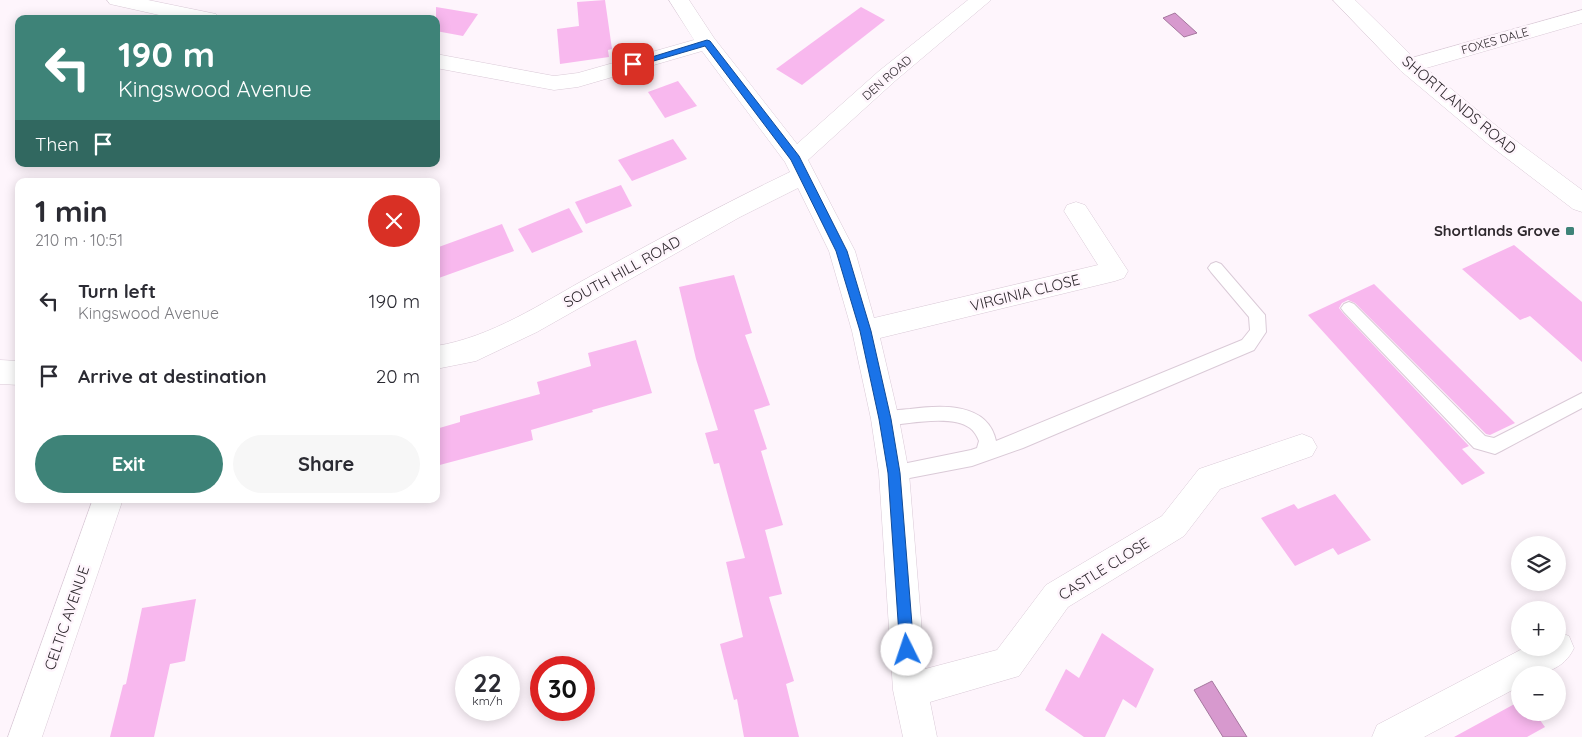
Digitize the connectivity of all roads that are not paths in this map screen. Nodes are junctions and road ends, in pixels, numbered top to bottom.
1 (117, 0) edge
2 (679, 0) edge
3 (981, 0) edge
4 (1343, 0) edge
5 (190, 15) edge
6 (1582, 16) edge
7 (707, 43) junction
8 (440, 62) edge
9 (1409, 66) junction
10 (799, 166) junction
11 (1582, 203) edge
12 (1076, 211) dead end
13 (1216, 268) dead end
14 (1349, 308) dead end
15 (865, 331) junction
16 (440, 357) edge
17 (0, 372) edge
18 (15, 373) edge
19 (1582, 400) edge
20 (885, 419) junction
21 (1302, 446) dead end
22 (984, 453) junction
23 (894, 473) junction
24 (107, 503) edge
25 (1542, 656) edge
26 (910, 690) junction
27 (25, 737) edge
28 (920, 737) edge
29 (1389, 737) edge

1 - 5 street
2 - 7 street
3 - 10 street, DEN ROAD
4 - 9 street, SHORTLANDS ROAD
6 - 9 street, FOXES DALE
7 - 8 street
7 - 10 street
9 - 11 street, SHORTLANDS ROAD
10 - 15 street
10 - 16 street, SOUTH HILL ROAD
12 - 15 street, VIRGINIA CLOSE
13 - 22 lane
14 - 19 lane
15 - 20 street
17 - 18 street
20 - 22 lane
20 - 23 street
21 - 26 street, CASTLE CLOSE
22 - 23 lane
23 - 26 street
24 - 27 street, CELTIC AVENUE
25 - 29 street
26 - 28 street

